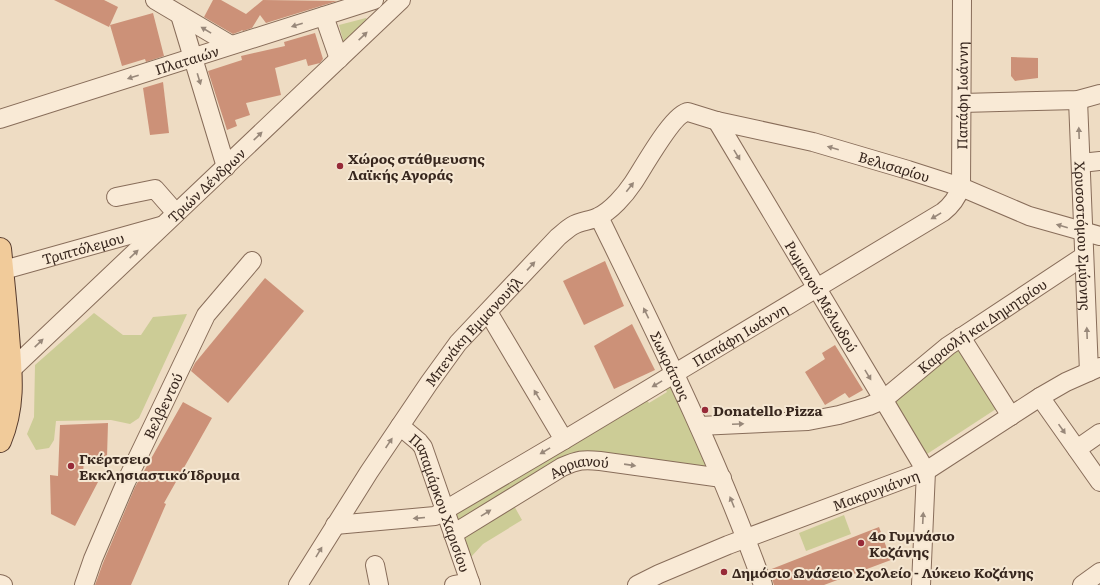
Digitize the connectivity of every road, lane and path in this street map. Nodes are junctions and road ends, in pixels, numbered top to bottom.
1 (155, 0) edge
2 (401, 0) edge
3 (962, 0) edge
4 (366, 1) edge
5 (386, 14) junction
6 (180, 15) junction
7 (324, 16) junction
8 (231, 45) junction
9 (192, 58) junction
10 (339, 59) junction
11 (1100, 94) edge
12 (1078, 100) junction
13 (962, 103) junction
14 (684, 112) joint
15 (0, 119) edge
16 (717, 121) junction
17 (1100, 161) edge
18 (1080, 163) junction
19 (226, 166) junction
20 (961, 187) junction
21 (116, 196) dead end
22 (599, 217) junction
23 (170, 219) junction
24 (1092, 234) edge
25 (1084, 256) junction
26 (252, 261) dead end
27 (1, 274) edge
28 (816, 288) junction
29 (488, 312) junction
30 (961, 338) junction
31 (1094, 369) edge
32 (11, 370) junction
33 (675, 373) junction
34 (1040, 397) junction
35 (883, 400) junction
36 (4, 412) edge
37 (1011, 416) junction
38 (400, 426) junction
39 (699, 426) junction
40 (1100, 433) edge
41 (564, 440) junction
42 (0, 441) edge
43 (1077, 449) junction
44 (926, 471) junction
45 (722, 478) junction
46 (1100, 482) edge
47 (445, 510) junction
48 (335, 525) junction
49 (453, 534) junction
50 (747, 538) junction
51 (375, 565) dead end
52 (1100, 572) edge
53 (0, 584) edge
54 (465, 584) edge
55 (3, 585) edge
56 (84, 585) edge
57 (298, 585) edge
58 (379, 585) edge
59 (637, 585) edge
60 (763, 585) edge
61 (921, 585) edge
62 (1082, 585) edge

1 - 6 street
2 - 5 street, Τριών Δένδρων
3 - 13 street, Παπάφη Ιωάννη
4 - 5 street
4 - 7 street, Πλαταιών
10 -> 5 street, Τριών Δένδρων
8 -> 6 street
6 - 9 street
7 -> 8 street, Πλαταιών
7 - 10 street
8 - 9 street, Πλαταιών
9 -> 15 street, Πλαταιών
9 -> 19 street
19 -> 10 street, Τριών Δένδρων
11 - 12 street
12 - 13 street
18 -> 12 street, Χρυσοστόμου Σμύρνης
13 - 20 street, Παπάφη Ιωάννη
14 - 16 street, Βελισαρίου
22 -> 14 street, Μπενάκη Εμμανουήλ
20 -> 16 street, Βελισαρίου
16 -> 28 street, Ρωμανού Μελωδού
17 - 18 street
18 - 24 street, Χρυσοστόμου Σμύρνης
19 - 23 street, Τριών Δένδρων
24 -> 20 street, Βελισαρίου
20 -> 28 street, Παπάφη Ιωάννη
21 - 23 street
29 -> 22 street, Μπενάκη Εμμανουήλ
33 -> 22 street, Σωκράτους
23 - 27 street, Τριπτόλεμου
32 -> 23 street, Τριών Δένδρων
24 - 25 street, Χρυσοστόμου Σμύρνης
25 - 30 street, Καραολή και Δημητρίου
31 -> 25 street, Χρυσοστόμου Σμύρνης
26 - 56 street, Βελβεντού
27 - 32 main road
28 - 33 street, Παπάφη Ιωάννη
28 -> 35 street, Ρωμανού Μελωδού
29 - 38 street, Μπενάκη Εμμανουήλ
41 -> 29 street
30 - 35 street, Καραολή και Δημητρίου
30 - 37 street
31 - 34 street, Μακρυγιάννη
32 - 36 main road
33 - 39 street, Σωκράτους
33 -> 41 street, Παπάφη Ιωάννη
34 - 37 street, Μακρυγιάννη
34 -> 43 street
39 -> 35 street, Καραολή και Δημητρίου
35 - 44 street, Ρωμανού Μελωδού
36 - 42 main road
37 - 44 street, Μακρυγιάννη
38 - 47 street, Παπαμάρκου Χαρισίου
48 -> 38 street, Μπενάκη Εμμανουήλ
39 - 45 street, Σωκράτους
40 - 43 street
41 -> 47 street, Παπάφη Ιωάννη
43 - 46 street
44 - 50 street, Μακρυγιάννη
61 -> 44 street
49 -> 45 street, Αρριανού
50 -> 45 street, Σωκράτους
47 -> 48 street, Παπάφη Ιωάννη
47 - 49 street, Παπαμάρκου Χαρισίου
57 -> 48 street, Μπενάκη Εμμανουήλ
49 - 54 street, Παπαμάρκου Χαρισίου
50 - 59 street, Μακρυγιάννη
50 - 60 street, Σωκράτους
51 - 58 street
52 - 62 street
53 - 55 street

